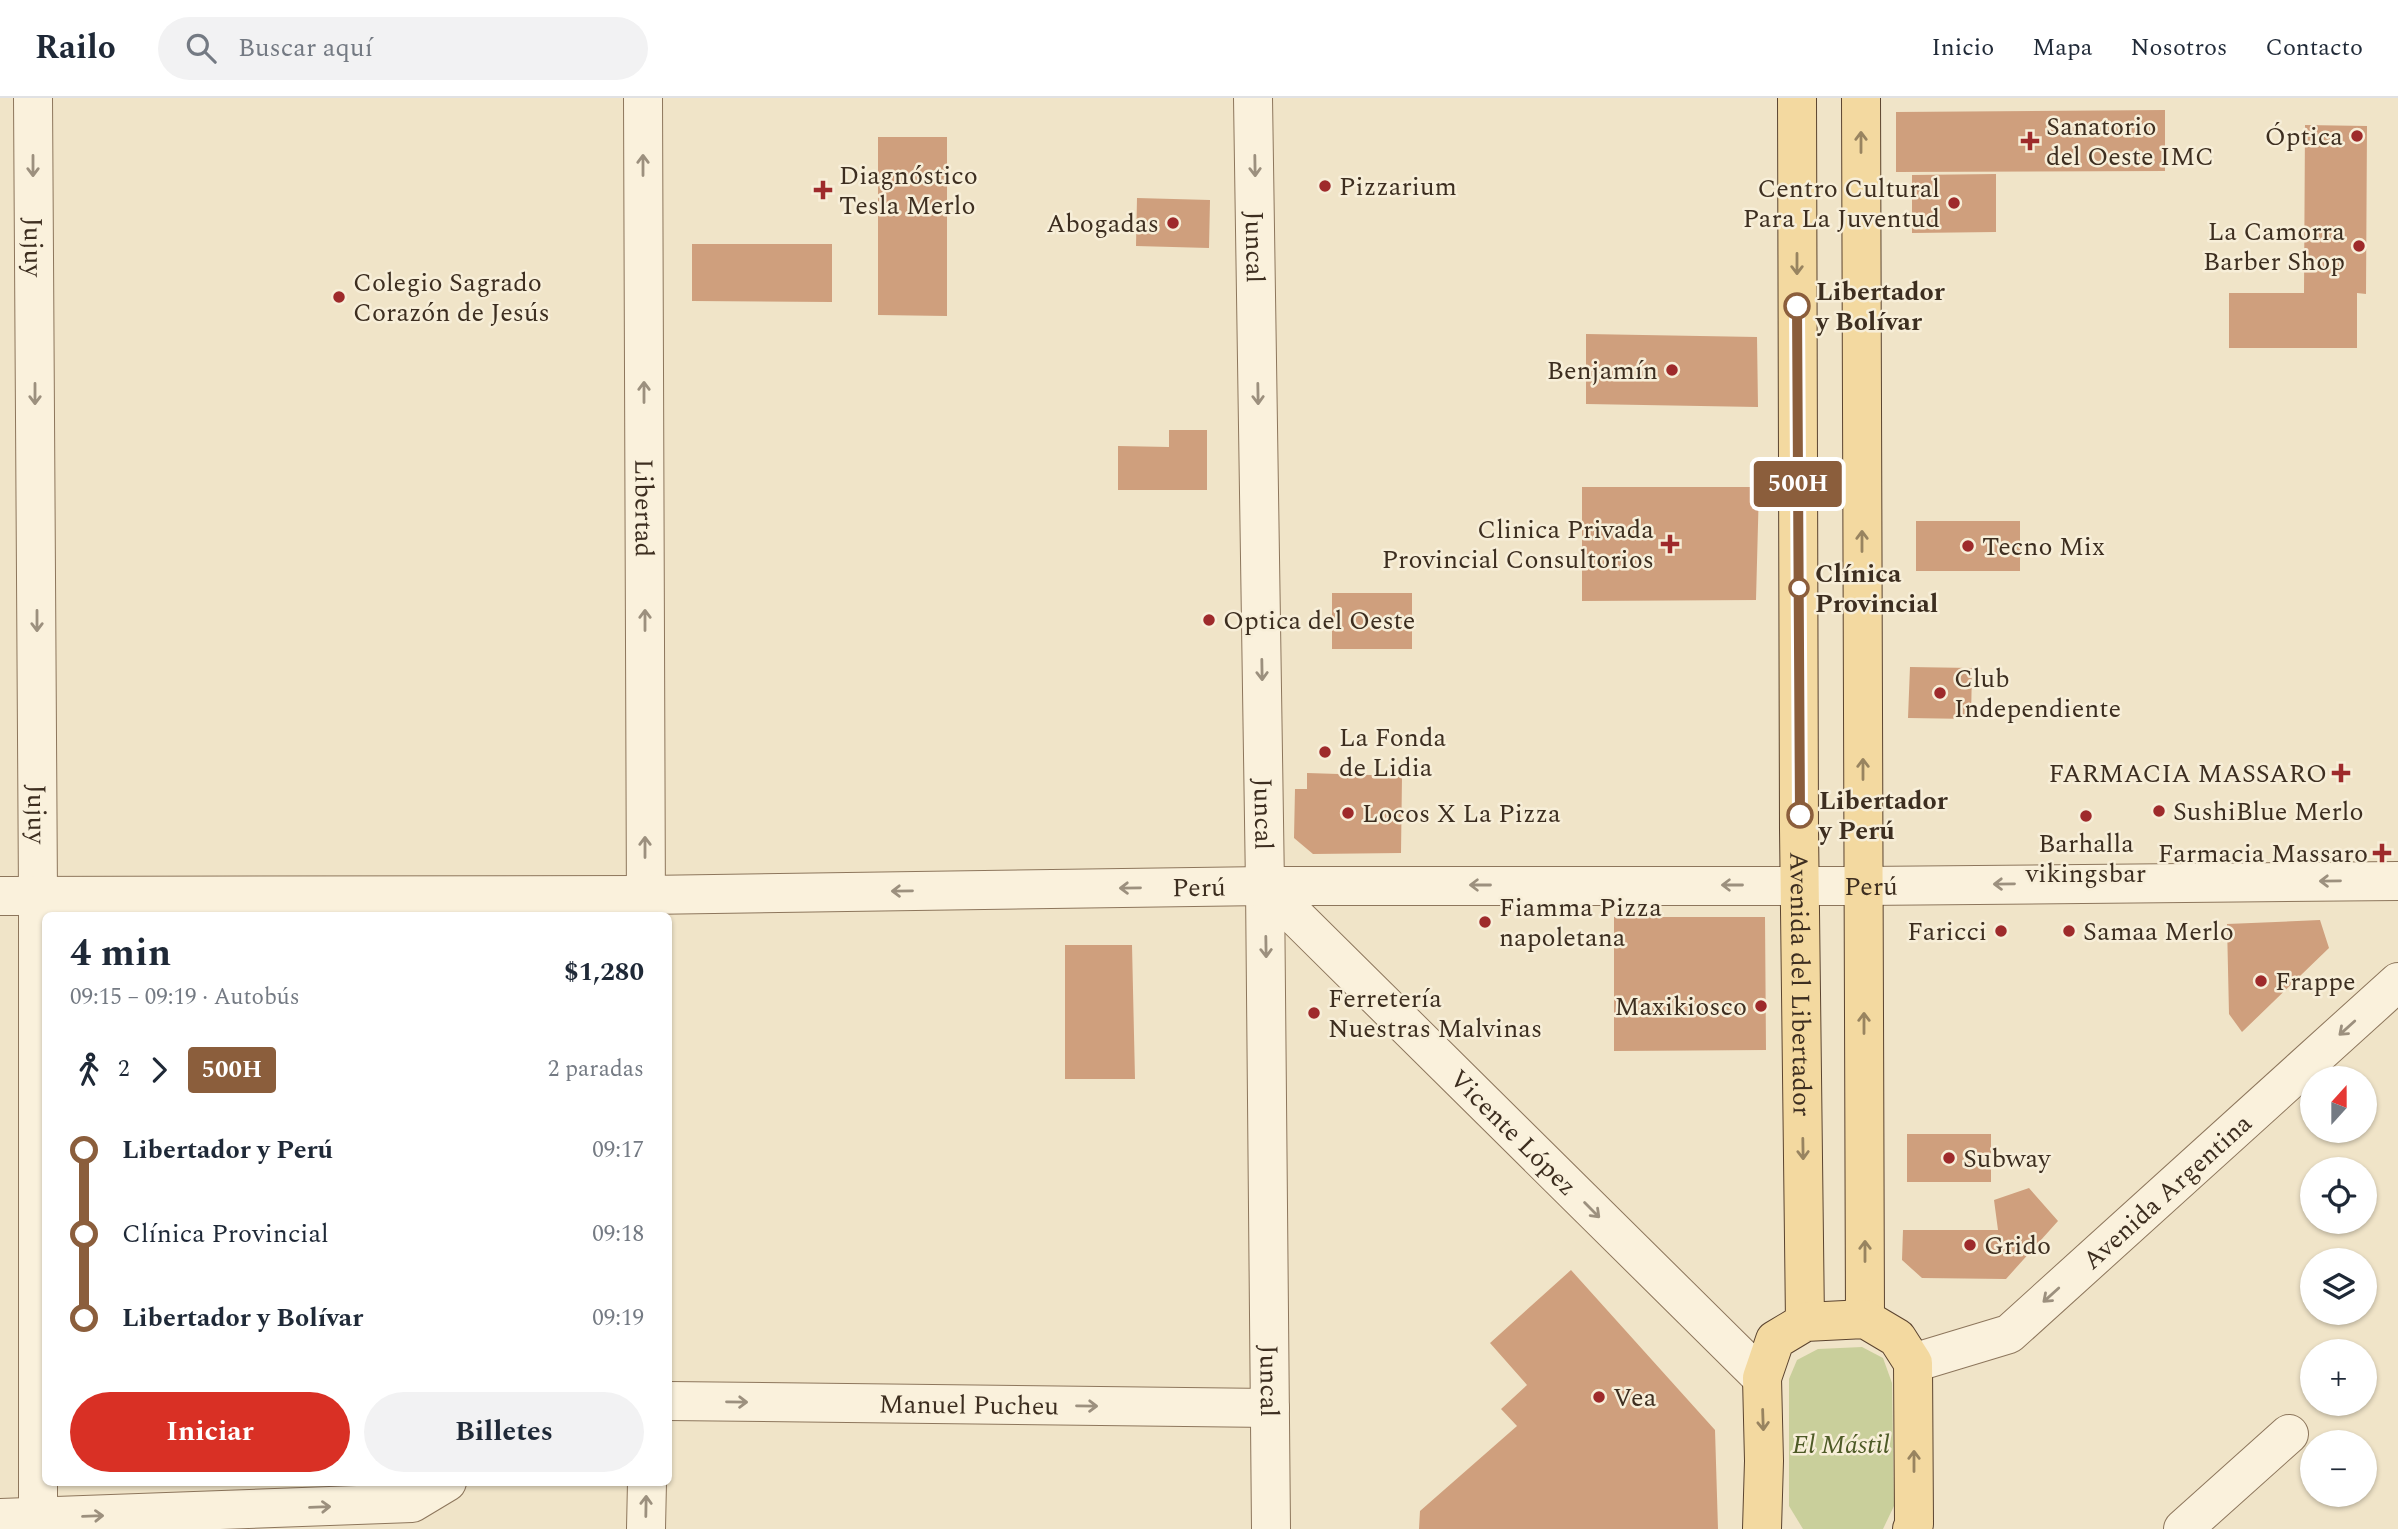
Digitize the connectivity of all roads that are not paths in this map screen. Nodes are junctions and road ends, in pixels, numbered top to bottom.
1 (33, 98) edge
2 (643, 98) edge
3 (1254, 98) edge
4 (1797, 98) edge
5 (1861, 98) edge
6 (2398, 881) edge
7 (1800, 885) junction
8 (1265, 886) junction
9 (1863, 886) junction
10 (0, 896) edge
11 (38, 896) junction
12 (646, 905) edge
13 (2398, 982) edge
14 (1865, 1319) junction
15 (1805, 1322) junction
16 (1913, 1363) junction
17 (1762, 1378) junction
18 (672, 1401) edge
19 (1270, 1408) junction
20 (2289, 1434) dead end
21 (440, 1486) edge
22 (647, 1486) edge
23 (0, 1518) edge
24 (38, 1523) edge
25 (646, 1529) edge
26 (1271, 1529) edge
27 (1762, 1529) edge
28 (1912, 1529) edge
29 (2183, 1529) edge

1 -> 11 street, Jujuy
12 -> 2 street, Libertad
3 -> 8 street, Juncal
4 -> 7 main road, Avenida del Libertador
9 -> 5 main road
6 -> 9 street, Perú
7 -> 8 street, Perú
7 - 9 street, Perú
7 -> 15 main road, Avenida del Libertador
8 -> 12 street, Perú
8 -> 17 street, Vicente López
8 -> 19 street, Juncal
14 -> 9 main road
10 - 11 street, Perú
11 - 12 street, Perú
11 - 24 street, Jujuy
13 -> 16 street, Avenida Argentina
14 - 15 main road
14 - 16 main road
15 - 17 main road
28 -> 16 main road
17 -> 27 main road
18 -> 19 street, Manuel Pucheu
19 - 26 street, Juncal
20 - 29 street
24 -> 21 street
25 -> 22 street
23 - 24 street

